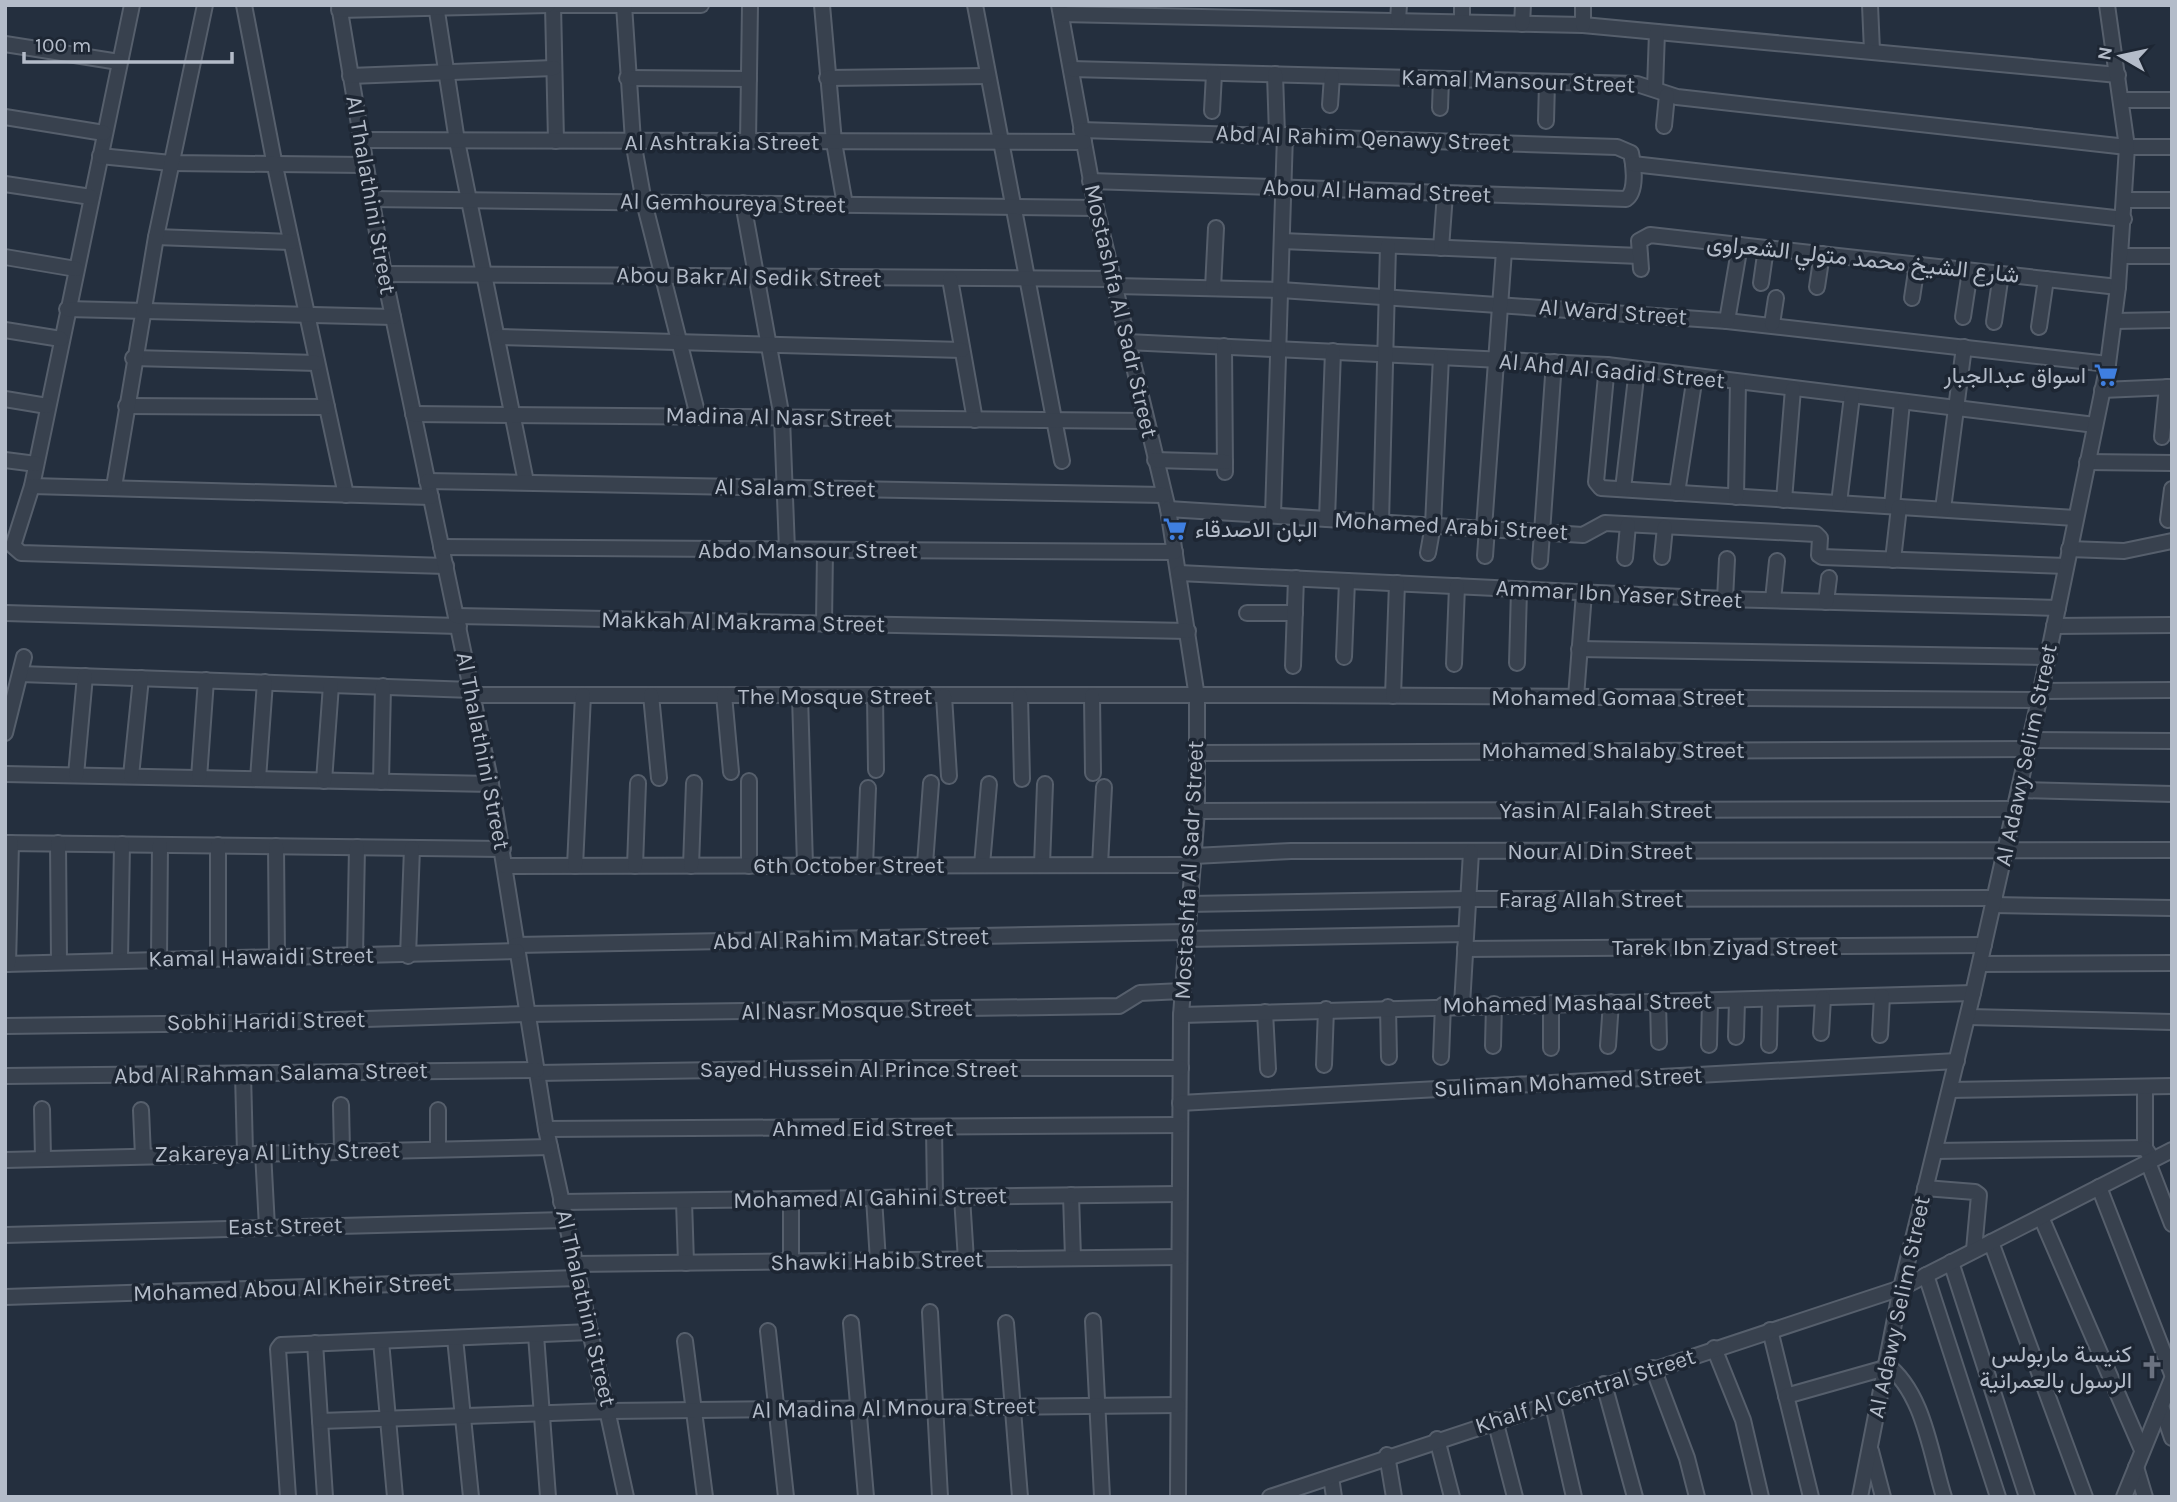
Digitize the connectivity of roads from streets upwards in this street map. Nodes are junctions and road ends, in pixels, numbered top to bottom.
1 (132, 5) edge
2 (205, 5) edge
3 (244, 5) edge
4 (550, 5) edge
5 (560, 5) edge
6 (701, 5) edge
7 (750, 5) edge
8 (822, 5) edge
9 (975, 5) edge
10 (1399, 5) edge
11 (1462, 5) edge
12 (1523, 5) edge
13 (1583, 5) edge
14 (1870, 5) edge
15 (2107, 5) edge
16 (436, 6) edge
17 (484, 6) edge
18 (624, 6) edge
19 (339, 8) edge
20 (1060, 10) edge
21 (1144, 10) edge
22 (1209, 11) edge
23 (1273, 11) edge
24 (1333, 12) edge
25 (1398, 20) junction
26 (1462, 22) junction
27 (1522, 24) junction
28 (1583, 25) junction
29 (1657, 32) junction
30 (5, 44) edge
31 (1872, 51) junction
32 (119, 62) junction
33 (554, 68) junction
34 (1071, 69) junction
35 (445, 73) junction
36 (1214, 74) junction
37 (1275, 74) junction
38 (2118, 75) junction
39 (350, 76) junction
40 (988, 76) junction
41 (1332, 76) junction
42 (627, 78) junction
43 (827, 78) junction
44 (749, 79) junction
45 (1441, 79) junction
46 (1548, 82) junction
47 (1661, 92) junction
48 (2122, 100) junction
49 (2172, 100) edge
50 (1330, 105) dead end
51 (1440, 108) dead end
52 (1212, 111) dead end
53 (5, 117) edge
54 (1546, 121) dead end
55 (1664, 126) dead end
56 (104, 134) junction
57 (1281, 135) junction
58 (1082, 136) junction
59 (361, 140) junction
60 (457, 141) junction
61 (556, 141) junction
62 (633, 141) junction
63 (748, 142) junction
64 (834, 142) junction
65 (1000, 142) junction
66 (2127, 147) junction
67 (2172, 147) edge
68 (100, 156) junction
69 (171, 163) junction
70 (1633, 164) junction
71 (365, 165) junction
72 (275, 166) junction
73 (1090, 181) junction
74 (5, 184) edge
75 (1283, 188) junction
76 (1445, 194) junction
77 (91, 197) junction
78 (370, 199) junction
79 (468, 200) junction
80 (2125, 200) junction
81 (2172, 200) edge
82 (645, 202) junction
83 (743, 204) junction
84 (845, 205) junction
85 (1013, 207) junction
86 (1096, 208) junction
87 (2124, 219) junction
88 (1216, 228) dead end
89 (156, 237) junction
90 (290, 242) junction
91 (1282, 242) junction
92 (1740, 245) junction
93 (1388, 246) junction
94 (1441, 248) junction
95 (1766, 248) junction
96 (1504, 251) junction
97 (1822, 254) junction
98 (2120, 256) junction
99 (2172, 256) edge
100 (5, 257) edge
101 (1917, 265) junction
102 (76, 269) junction
103 (1970, 271) junction
104 (384, 274) junction
105 (2001, 274) junction
106 (484, 275) junction
107 (663, 276) junction
108 (756, 277) junction
109 (950, 279) junction
110 (2046, 279) junction
111 (1025, 280) junction
112 (1115, 283) junction
113 (1761, 283) dead end
114 (1817, 287) dead end
115 (2118, 287) junction
116 (1213, 288) junction
117 (1281, 290) junction
118 (1386, 296) junction
119 (1776, 298) dead end
120 (1912, 298) dead end
121 (1500, 303) junction
122 (67, 309) junction
123 (142, 311) junction
124 (307, 315) junction
125 (393, 317) junction
126 (1962, 317) dead end
127 (2172, 320) edge
128 (1727, 321) junction
129 (2114, 321) junction
130 (1994, 322) dead end
131 (1772, 324) junction
132 (2039, 327) dead end
133 (5, 330) edge
134 (498, 337) junction
135 (61, 339) junction
136 (680, 342) junction
137 (1128, 342) junction
138 (769, 345) junction
139 (1224, 346) junction
140 (1964, 347) junction
141 (1278, 349) junction
142 (962, 350) junction
143 (1333, 351) junction
144 (1385, 353) junction
145 (1441, 357) junction
146 (133, 358) junction
147 (1496, 360) junction
148 (1554, 362) junction
149 (317, 363) junction
150 (2108, 364) junction
151 (1607, 365) junction
152 (1637, 369) junction
153 (1695, 376) junction
154 (1738, 382) junction
155 (2169, 387) edge
156 (1793, 389) junction
157 (2102, 390) junction
158 (1852, 396) junction
159 (5, 399) edge
160 (1902, 402) junction
161 (126, 406) junction
162 (47, 407) junction
163 (327, 407) junction
164 (1954, 408) junction
165 (413, 414) junction
166 (514, 416) junction
167 (698, 416) junction
168 (782, 418) junction
169 (975, 420) junction
170 (1055, 420) junction
171 (1146, 421) junction
172 (2095, 425) junction
173 (2162, 437) dead end
174 (5, 460) edge
175 (1155, 460) junction
176 (1062, 461) dead end
177 (2087, 462) junction
178 (2172, 463) edge
179 (36, 464) junction
180 (427, 481) junction
181 (526, 482) junction
182 (32, 486) junction
183 (114, 487) junction
184 (786, 488) junction
185 (1622, 489) junction
186 (2172, 489) edge
187 (1677, 493) junction
188 (346, 495) junction
189 (431, 497) junction
190 (1736, 497) junction
191 (1784, 500) junction
192 (1166, 502) junction
193 (1839, 503) junction
194 (1895, 506) junction
195 (1943, 509) junction
196 (1273, 515) junction
197 (2075, 518) junction
198 (1327, 519) junction
199 (2168, 520) dead end
200 (1381, 522) junction
201 (1433, 525) junction
202 (1628, 525) junction
203 (1665, 527) junction
204 (1485, 528) junction
205 (1543, 532) junction
206 (2172, 541) edge
207 (441, 547) junction
208 (2069, 549) junction
209 (787, 550) junction
210 (825, 550) junction
211 (1175, 552) junction
212 (1428, 553) dead end
213 (1485, 556) dead end
214 (1662, 557) dead end
215 (1625, 558) dead end
216 (1727, 559) dead end
217 (1893, 560) junction
218 (1777, 561) dead end
219 (1539, 562) dead end
220 (446, 566) junction
221 (2066, 566) junction
222 (1180, 573) junction
223 (1296, 578) junction
224 (1829, 578) dead end
225 (1347, 581) junction
226 (1396, 583) junction
227 (1457, 586) junction
228 (1519, 590) junction
229 (1584, 593) junction
230 (1725, 599) junction
231 (1773, 600) junction
232 (1826, 602) junction
233 (2058, 608) junction
234 (5, 613) edge
235 (1247, 613) dead end
236 (1295, 613) junction
237 (457, 621) junction
238 (824, 624) junction
239 (2172, 625) edge
240 (2054, 626) junction
241 (1188, 631) junction
242 (1579, 649) junction
243 (24, 657) dead end
244 (1344, 657) dead end
245 (2047, 657) junction
246 (1517, 663) dead end
247 (1454, 664) dead end
248 (1293, 666) dead end
249 (20, 674) junction
250 (85, 676) junction
251 (141, 678) junction
252 (206, 680) junction
253 (265, 682) junction
254 (331, 685) junction
255 (383, 687) junction
256 (2172, 690) edge
257 (473, 692) junction
258 (583, 695) junction
259 (651, 695) junction
260 (724, 695) junction
261 (2040, 695) junction
262 (800, 696) junction
263 (874, 696) junction
264 (944, 696) junction
265 (1020, 696) junction
266 (1092, 696) junction
267 (1393, 696) junction
268 (10, 697) edge
269 (1197, 697) junction
270 (1576, 697) junction
271 (5, 733) edge
272 (2172, 741) edge
273 (2029, 745) junction
274 (1198, 753) junction
275 (876, 770) dead end
276 (731, 772) dead end
277 (1093, 773) dead end
278 (5, 774) edge
279 (76, 775) junction
280 (131, 776) junction
281 (949, 776) dead end
282 (199, 778) junction
283 (659, 778) dead end
284 (258, 779) junction
285 (1022, 779) dead end
286 (324, 781) junction
287 (748, 781) dead end
288 (381, 782) junction
289 (638, 783) dead end
290 (694, 783) dead end
291 (931, 783) dead end
292 (491, 784) junction
293 (989, 784) dead end
294 (1045, 784) dead end
295 (1104, 787) dead end
296 (868, 788) dead end
297 (2019, 790) junction
298 (2172, 794) edge
299 (2015, 809) junction
300 (1197, 811) junction
301 (8, 843) edge
302 (58, 843) junction
303 (122, 844) junction
304 (160, 845) junction
305 (218, 845) junction
306 (276, 846) junction
307 (357, 847) junction
308 (412, 848) junction
309 (503, 849) junction
310 (2006, 850) junction
311 (2172, 850) edge
312 (1471, 852) junction
313 (1193, 861) junction
314 (925, 864) junction
315 (805, 865) junction
316 (982, 865) junction
317 (1042, 865) junction
318 (1100, 865) junction
319 (506, 866) junction
320 (575, 866) junction
321 (635, 866) junction
322 (691, 866) junction
323 (749, 866) junction
324 (866, 866) junction
325 (1468, 899) junction
326 (1994, 902) junction
327 (1188, 904) junction
328 (2172, 908) edge
329 (1185, 935) junction
330 (1466, 941) junction
331 (1984, 945) junction
332 (517, 948) junction
333 (355, 956) junction
334 (408, 956) junction
335 (276, 957) junction
336 (159, 958) junction
337 (218, 958) junction
338 (120, 959) junction
339 (58, 962) junction
340 (2172, 963) edge
341 (6, 964) edge
342 (1980, 964) junction
343 (1182, 991) junction
344 (1973, 993) junction
345 (1882, 996) junction
346 (1823, 998) junction
347 (1770, 999) junction
348 (1737, 1000) junction
349 (1658, 1001) junction
350 (1710, 1001) junction
351 (1611, 1002) junction
352 (1551, 1003) junction
353 (1494, 1004) junction
354 (1443, 1005) junction
355 (1462, 1005) junction
356 (1388, 1007) junction
357 (1326, 1009) junction
358 (1265, 1012) junction
359 (527, 1014) junction
360 (1181, 1015) junction
361 (1968, 1017) junction
362 (2172, 1022) edge
363 (5, 1026) edge
364 (1821, 1033) dead end
365 (1880, 1035) dead end
366 (1736, 1037) dead end
367 (1659, 1042) dead end
368 (1709, 1045) dead end
369 (1769, 1045) dead end
370 (1493, 1046) dead end
371 (1608, 1046) dead end
372 (1552, 1048) dead end
373 (1389, 1057) dead end
374 (1441, 1057) dead end
375 (1957, 1061) junction
376 (1324, 1065) dead end
377 (1181, 1068) junction
378 (1268, 1069) dead end
379 (537, 1072) junction
380 (243, 1073) junction
381 (5, 1076) edge
382 (2172, 1086) edge
383 (2145, 1087) junction
384 (1950, 1090) junction
385 (1180, 1103) junction
386 (341, 1105) dead end
387 (42, 1109) dead end
388 (141, 1110) dead end
389 (438, 1110) dead end
390 (1180, 1125) junction
391 (934, 1127) junction
392 (546, 1129) junction
393 (550, 1147) junction
394 (438, 1149) junction
395 (342, 1150) junction
396 (2172, 1150) edge
397 (1935, 1151) junction
398 (263, 1152) junction
399 (245, 1153) junction
400 (143, 1156) junction
401 (2149, 1156) junction
402 (43, 1159) junction
403 (5, 1160) edge
404 (2099, 1187) junction
405 (1925, 1188) junction
406 (1180, 1194) junction
407 (1071, 1195) junction
408 (935, 1197) junction
409 (962, 1197) junction
410 (874, 1198) junction
411 (791, 1199) junction
412 (684, 1200) junction
413 (561, 1202) junction
414 (2040, 1217) junction
415 (565, 1220) junction
416 (2172, 1224) edge
417 (267, 1227) junction
418 (5, 1235) edge
419 (1991, 1242) junction
420 (1975, 1250) junction
421 (1179, 1257) junction
422 (1073, 1258) junction
423 (966, 1260) junction
424 (878, 1261) junction
425 (792, 1262) junction
426 (1951, 1262) junction
427 (686, 1263) junction
428 (577, 1271) junction
429 (1926, 1275) junction
430 (1901, 1288) junction
431 (5, 1297) edge
432 (930, 1312) dead end
433 (1093, 1321) dead end
434 (851, 1323) dead end
435 (1006, 1323) dead end
436 (1770, 1330) junction
437 (768, 1331) dead end
438 (590, 1332) junction
439 (536, 1335) junction
440 (455, 1338) junction
441 (685, 1340) dead end
442 (381, 1341) junction
443 (316, 1343) junction
444 (1714, 1348) junction
445 (1885, 1366) junction
446 (1653, 1368) junction
447 (2172, 1374) edge
448 (2172, 1379) edge
449 (1604, 1384) junction
450 (1786, 1396) junction
451 (1552, 1401) junction
452 (1178, 1405) junction
453 (1098, 1406) junction
454 (2161, 1406) junction
455 (1013, 1407) junction
456 (858, 1408) junction
457 (935, 1408) junction
458 (776, 1409) junction
459 (693, 1410) junction
460 (609, 1411) junction
461 (542, 1413) junction
462 (464, 1416) junction
463 (387, 1419) junction
464 (1495, 1420) junction
465 (320, 1421) junction
466 (2172, 1437) edge
467 (1437, 1439) junction
468 (1870, 1445) junction
469 (2143, 1450) junction
470 (1387, 1455) junction
471 (2136, 1467) junction
472 (1331, 1477) junction
473 (288, 1497) edge
474 (324, 1497) edge
475 (395, 1497) edge
476 (471, 1497) edge
477 (548, 1497) edge
478 (626, 1497) edge
479 (705, 1497) edge
480 (786, 1497) edge
481 (866, 1497) edge
482 (940, 1497) edge
483 (1020, 1497) edge
484 (1102, 1497) edge
485 (1178, 1497) edge
486 (1270, 1497) edge
487 (1334, 1497) edge
488 (1394, 1497) edge
489 (1452, 1497) edge
490 (1515, 1497) edge
491 (1574, 1497) edge
492 (1635, 1497) edge
493 (1697, 1497) edge
494 (1761, 1497) edge
495 (1811, 1497) edge
496 (1860, 1497) edge
497 (1883, 1497) edge
498 (1944, 1497) edge
499 (1998, 1497) edge
500 (2027, 1497) edge
501 (2085, 1497) edge
502 (2124, 1497) edge
503 (2145, 1497) edge

1 - 32 street
2 - 69 street
3 - 72 street
4 - 17 street
4 - 33 street
5 - 18 street
6 - 18 street
7 - 44 street
8 - 43 street
9 - 40 street
10 - 25 street
11 - 26 street
12 - 27 street
13 - 28 street
14 - 31 street
15 - 38 street, Al Adawy Selim Street
16 - 17 street
16 - 19 street
16 - 35 street
18 - 42 street
19 - 39 street, Al Thalathini Street
20 - 21 street
20 - 34 street, Mostashfa Al Sadr Street
21 - 22 street
22 - 23 street
23 - 24 street
24 - 25 street
25 - 26 street
26 - 27 street
27 - 28 street
28 - 29 street
29 - 31 street
29 - 47 street
30 - 32 street
31 - 38 street
32 - 56 street
33 - 35 street
33 - 61 street
34 - 36 street, Kamal Mansour Street
34 - 58 street, Mostashfa Al Sadr Street
35 - 39 street
35 - 60 street
36 - 37 street, Kamal Mansour Street
36 - 52 street
37 - 41 street, Kamal Mansour Street
37 - 57 street
38 - 48 street, Al Adawy Selim Street
39 - 59 street, Al Thalathini Street
40 - 43 street
40 - 65 street
41 - 45 street, Kamal Mansour Street
41 - 50 street
42 - 44 street
42 - 62 street
43 - 64 street
44 - 63 street
45 - 46 street, Kamal Mansour Street
45 - 51 street
46 - 47 street, Kamal Mansour Street
46 - 54 street
47 - 55 street
47 - 66 street, Kamal Mansour Street
48 - 49 street
48 - 66 street, Al Adawy Selim Street
53 - 56 street
56 - 68 street
57 - 58 street, Abd Al Rahim Qenawy Street
57 - 70 street, Abd Al Rahim Qenawy Street
57 - 75 street
58 - 65 street, Al Ashtrakia Street
58 - 73 street, Mostashfa Al Sadr Street
59 - 60 street, Al Ashtrakia Street
59 - 71 street, Al Thalathini Street
60 - 61 street, Al Ashtrakia Street
60 - 79 street
61 - 62 street, Al Ashtrakia Street
62 - 63 street, Al Ashtrakia Street
62 - 82 street
63 - 64 street, Al Ashtrakia Street
64 - 65 street, Al Ashtrakia Street
64 - 84 street
65 - 85 street
66 - 67 street, Kamal Mansour Street
66 - 80 street, Al Adawy Selim Street
68 - 69 street
68 - 77 street
69 - 72 street
69 - 89 street
70 - 76 street, Abou Al Hamad Street
70 - 87 street
71 - 72 street
71 - 78 street, Al Thalathini Street
72 - 90 street
73 - 75 street, Abou Al Hamad Street
73 - 86 street, Mostashfa Al Sadr Street
74 - 77 street
75 - 76 street, Abou Al Hamad Street
75 - 91 street
76 - 94 street
77 - 102 street
78 - 79 street, Al Gemhoureya Street
78 - 104 street, Al Thalathini Street
79 - 82 street, Al Gemhoureya Street
79 - 106 street
80 - 81 street
80 - 87 street, Al Adawy Selim Street
82 - 83 street, Al Gemhoureya Street
82 - 107 street
83 - 84 street, Al Gemhoureya Street
83 - 108 street
84 - 85 street, Al Gemhoureya Street
85 - 86 street, Al Gemhoureya Street
85 - 111 street
86 - 112 street, Mostashfa Al Sadr Street
87 - 98 street, Al Adawy Selim Street
88 - 116 street
89 - 90 street
89 - 123 street
90 - 124 street
91 - 93 street
91 - 117 street
92 - 95 street, شارع الشيخ محمد متولي الشعراوى
92 - 96 street, شارع الشيخ محمد متولي الشعراوى
92 - 128 street
93 - 94 street
93 - 118 street
94 - 96 street
95 - 97 street, شارع الشيخ محمد متولي الشعراوى
95 - 113 street
96 - 121 street
97 - 101 street, شارع الشيخ محمد متولي الشعراوى
97 - 114 street
98 - 99 street
98 - 115 street, Al Adawy Selim Street
100 - 102 street
101 - 103 street, شارع الشيخ محمد متولي الشعراوى
101 - 120 street
102 - 122 street
103 - 105 street, شارع الشيخ محمد متولي الشعراوى
103 - 126 street
104 - 106 street, Abou Bakr Al Sedik Street
104 - 125 street, Al Thalathini Street
105 - 110 street, شارع الشيخ محمد متولي الشعراوى
105 - 130 street
106 - 107 street, Abou Bakr Al Sedik Street
106 - 134 street
107 - 108 street, Abou Bakr Al Sedik Street
107 - 136 street
108 - 109 street, Abou Bakr Al Sedik Street
108 - 138 street
109 - 111 street, Abou Bakr Al Sedik Street
109 - 142 street
110 - 115 street, شارع الشيخ محمد متولي الشعراوى
110 - 132 street
111 - 112 street, Abou Bakr Al Sedik Street
111 - 170 street
112 - 116 street, Al Ward Street
112 - 137 street, Mostashfa Al Sadr Street
115 - 129 street, Al Adawy Selim Street
116 - 117 street, Al Ward Street
117 - 118 street, Al Ward Street
117 - 141 street
118 - 121 street, Al Ward Street
118 - 144 street
119 - 131 street
121 - 128 street, Al Ward Street
121 - 147 street
122 - 123 street
122 - 135 street
123 - 124 street
123 - 146 street
124 - 125 street
124 - 149 street
125 - 165 street, Al Thalathini Street
127 - 129 street
128 - 131 street, Al Ward Street
129 - 150 street, Al Adawy Selim Street
131 - 140 street, Al Ward Street
133 - 135 street
134 - 136 street
134 - 166 street
135 - 162 street
136 - 138 street
136 - 167 street
137 - 139 street, Al Ahd Al Gadid Street
137 - 171 street, Mostashfa Al Sadr Street
138 - 142 street
138 - 168 street
139 - 141 street, Al Ahd Al Gadid Street
139 - 175 street
140 - 150 street, Al Ward Street
140 - 164 street
141 - 143 street, Al Ahd Al Gadid Street
141 - 196 street
142 - 169 street
143 - 144 street, Al Ahd Al Gadid Street
143 - 198 street
144 - 145 street, Al Ahd Al Gadid Street
144 - 200 street
145 - 147 street, Al Ahd Al Gadid Street
145 - 201 street
146 - 149 street
146 - 161 street
147 - 148 street, Al Ahd Al Gadid Street
147 - 204 street
148 - 151 street, Al Ahd Al Gadid Street
148 - 205 street
149 - 163 street
150 - 157 street, Al Adawy Selim Street
151 - 152 street, Al Ahd Al Gadid Street
151 - 185 street
152 - 153 street, Al Ahd Al Gadid Street
152 - 185 street
153 - 154 street, Al Ahd Al Gadid Street
153 - 187 street
154 - 156 street, Al Ahd Al Gadid Street
154 - 190 street
155 - 157 street
155 - 173 street
156 - 158 street, Al Ahd Al Gadid Street
156 - 191 street
157 - 172 street, Al Adawy Selim Street
158 - 160 street, Al Ahd Al Gadid Street
158 - 193 street
159 - 162 street
160 - 164 street, Al Ahd Al Gadid Street
160 - 194 street
161 - 163 street
161 - 183 street
162 - 179 street
163 - 188 street
164 - 172 street, Al Ahd Al Gadid Street
164 - 195 street
165 - 166 street, Madina Al Nasr Street
165 - 180 street, Al Thalathini Street
166 - 167 street, Madina Al Nasr Street
166 - 181 street
167 - 168 street, Madina Al Nasr Street
168 - 169 street, Madina Al Nasr Street
168 - 184 street
169 - 170 street, Madina Al Nasr Street
170 - 171 street, Madina Al Nasr Street
170 - 176 street
171 - 175 street, Mostashfa Al Sadr Street
172 - 177 street, Al Adawy Selim Street
174 - 179 street
175 - 192 street, Mostashfa Al Sadr Street
177 - 178 street
177 - 197 street, Al Adawy Selim Street
179 - 182 street
180 - 181 street, Al Salam Street
180 - 189 street, Al Thalathini Street
181 - 184 street, Al Salam Street
182 - 183 street
182 - 220 street
183 - 188 street
184 - 192 street, Al Salam Street
184 - 209 street
185 - 187 street
186 - 199 street
187 - 190 street
188 - 189 street
189 - 207 street, Al Thalathini Street
190 - 191 street
191 - 193 street
192 - 196 street, Mohamed Arabi Street
192 - 211 street, Mostashfa Al Sadr Street
193 - 194 street
194 - 195 street
194 - 217 street
195 - 197 street
196 - 198 street, Mohamed Arabi Street
197 - 208 street, Al Adawy Selim Street
198 - 200 street, Mohamed Arabi Street
200 - 201 street, Mohamed Arabi Street
201 - 204 street, Mohamed Arabi Street
201 - 212 street
202 - 203 street, Mohamed Arabi Street
202 - 205 street, Mohamed Arabi Street
202 - 215 street
203 - 214 street
203 - 217 street, Mohamed Arabi Street
204 - 205 street, Mohamed Arabi Street
204 - 213 street
205 - 219 street
206 - 208 street
207 - 209 street, Abdo Mansour Street
207 - 220 street, Al Thalathini Street
208 - 221 street, Al Adawy Selim Street
209 - 210 street, Abdo Mansour Street
210 - 211 street, Abdo Mansour Street
210 - 238 street
211 - 222 street, Mostashfa Al Sadr Street
216 - 230 street
217 - 221 street
218 - 231 street
220 - 237 street, Al Thalathini Street
221 - 233 street, Al Adawy Selim Street
222 - 223 street, Ammar Ibn Yaser Street
222 - 241 street, Mostashfa Al Sadr Street
223 - 225 street, Ammar Ibn Yaser Street
223 - 236 street
224 - 232 street
225 - 226 street, Ammar Ibn Yaser Street
225 - 244 street
226 - 227 street, Ammar Ibn Yaser Street
226 - 267 street
227 - 228 street, Ammar Ibn Yaser Street
227 - 247 street
228 - 229 street, Ammar Ibn Yaser Street
228 - 246 street
229 - 230 street, Ammar Ibn Yaser Street
229 - 242 street
230 - 231 street, Ammar Ibn Yaser Street
231 - 232 street, Ammar Ibn Yaser Street
232 - 233 street, Ammar Ibn Yaser Street
233 - 240 street, Al Adawy Selim Street
234 - 237 street, Makkah Al Makrama Street
235 - 236 street
236 - 248 street
237 - 238 street, Makkah Al Makrama Street
237 - 257 street, Al Thalathini Street
238 - 241 street, Makkah Al Makrama Street
239 - 240 street
240 - 245 street, Al Adawy Selim Street
241 - 269 street, Mostashfa Al Sadr Street
242 - 245 street
242 - 270 street
243 - 249 street
245 - 261 street, Al Adawy Selim Street
249 - 250 street, The Mosque Street
249 - 268 street
250 - 251 street, The Mosque Street
250 - 279 street
251 - 252 street, The Mosque Street
251 - 280 street
252 - 253 street, The Mosque Street
252 - 282 street
253 - 254 street, The Mosque Street
253 - 284 street
254 - 255 street, The Mosque Street
254 - 286 street
255 - 257 street, The Mosque Street
255 - 288 street
256 - 261 street, Mohamed Gomaa Street
257 - 258 street, The Mosque Street
257 - 292 street, Al Thalathini Street
258 - 259 street, The Mosque Street
258 - 320 street
259 - 260 street, The Mosque Street
259 - 283 street
260 - 262 street, The Mosque Street
260 - 276 street
261 - 270 street, Mohamed Gomaa Street
261 - 273 street, Al Adawy Selim Street
262 - 263 street, The Mosque Street
262 - 315 street
263 - 264 street, The Mosque Street
263 - 275 street
264 - 265 street, The Mosque Street
264 - 281 street
265 - 266 street, The Mosque Street
265 - 285 street
266 - 269 street, The Mosque Street
266 - 277 street
267 - 269 street, Mohamed Gomaa Street
267 - 270 street, Mohamed Gomaa Street
268 - 271 street
269 - 274 street, Mostashfa Al Sadr Street
272 - 273 street, Mohamed Shalaby Street
273 - 274 street, Mohamed Shalaby Street
273 - 297 street, Al Adawy Selim Street
274 - 300 street, Mostashfa Al Sadr Street
278 - 279 street
279 - 280 street
280 - 282 street
282 - 284 street
284 - 286 street
286 - 288 street
287 - 323 street
288 - 292 street
289 - 321 street
290 - 322 street
291 - 314 street
292 - 309 street, Al Thalathini Street
293 - 316 street
294 - 317 street
295 - 318 street
296 - 324 street
297 - 298 street
297 - 299 street, Al Adawy Selim Street
299 - 300 street, Yasin Al Falah Street
299 - 310 street, Al Adawy Selim Street
300 - 313 street, Mostashfa Al Sadr Street
301 - 302 street
301 - 341 street
302 - 303 street
302 - 339 street
303 - 304 street
303 - 338 street
304 - 305 street
304 - 336 street
305 - 306 street
305 - 337 street
306 - 307 street
306 - 335 street
307 - 308 street
307 - 333 street
308 - 309 street
308 - 334 street
309 - 319 street, Al Thalathini Street
310 - 311 street, Nour Al Din Street
310 - 312 street, Nour Al Din Street
310 - 326 street, Al Adawy Selim Street
312 - 313 street, Nour Al Din Street
312 - 325 street
313 - 318 street, 6th October Street
313 - 327 street, Mostashfa Al Sadr Street
314 - 316 street, 6th October Street
314 - 324 street, 6th October Street
315 - 323 street, 6th October Street
315 - 324 street, 6th October Street
316 - 317 street, 6th October Street
317 - 318 street, 6th October Street
319 - 320 street, 6th October Street
319 - 332 street, Al Thalathini Street
320 - 321 street, 6th October Street
321 - 322 street, 6th October Street
322 - 323 street, 6th October Street
325 - 326 street, Farag Allah Street
325 - 327 street, Farag Allah Street
325 - 330 street
326 - 328 street
326 - 331 street, Al Adawy Selim Street
327 - 329 street, Mostashfa Al Sadr Street
329 - 330 street, Tarek Ibn Ziyad Street
329 - 332 street, Abd Al Rahim Matar Street
329 - 343 street, Mostashfa Al Sadr Street
330 - 331 street, Tarek Ibn Ziyad Street
330 - 355 street
331 - 342 street, Al Adawy Selim Street
332 - 334 street, Kamal Hawaidi Street
332 - 359 street, Al Thalathini Street
333 - 334 street, Kamal Hawaidi Street
333 - 335 street, Kamal Hawaidi Street
335 - 337 street, Kamal Hawaidi Street
336 - 337 street, Kamal Hawaidi Street
336 - 338 street, Kamal Hawaidi Street
338 - 339 street, Kamal Hawaidi Street
339 - 341 street, Kamal Hawaidi Street
340 - 342 street
342 - 344 street, Al Adawy Selim Street
343 - 359 street, Al Nasr Mosque Street
343 - 360 street, Mostashfa Al Sadr Street
344 - 345 street, Mohamed Mashaal Street
344 - 361 street, Al Adawy Selim Street
345 - 346 street, Mohamed Mashaal Street
345 - 365 street
346 - 347 street, Mohamed Mashaal Street
346 - 364 street
347 - 348 street, Mohamed Mashaal Street
347 - 369 street
348 - 350 street, Mohamed Mashaal Street
348 - 366 street
349 - 350 street, Mohamed Mashaal Street
349 - 351 street, Mohamed Mashaal Street
349 - 367 street
350 - 368 street
351 - 352 street, Mohamed Mashaal Street
351 - 371 street
352 - 353 street, Mohamed Mashaal Street
352 - 372 street
353 - 355 street, Mohamed Mashaal Street
353 - 370 street
354 - 355 street, Mohamed Mashaal Street
354 - 356 street, Mohamed Mashaal Street
354 - 374 street
356 - 357 street, Mohamed Mashaal Street
356 - 373 street
357 - 358 street, Mohamed Mashaal Street
357 - 376 street
358 - 360 street, Mohamed Mashaal Street
358 - 378 street
359 - 363 street, Sobhi Haridi Street
359 - 379 street, Al Thalathini Street
360 - 377 street, Mostashfa Al Sadr Street
361 - 362 street
361 - 375 street, Al Adawy Selim Street
375 - 384 street, Al Adawy Selim Street
375 - 385 street, Suliman Mohamed Street
377 - 379 street, Sayed Hussein Al Prince Street
377 - 385 street, Mostashfa Al Sadr Street
379 - 380 street, Abd Al Rahman Salama Street
379 - 392 street, Al Thalathini Street
380 - 381 street, Abd Al Rahman Salama Street
380 - 399 street
382 - 383 street
383 - 384 street
383 - 401 street
384 - 397 street, Al Adawy Selim Street
385 - 390 street, Mostashfa Al Sadr Street
386 - 395 street
387 - 402 street
388 - 400 street
389 - 394 street
390 - 391 street, Ahmed Eid Street
390 - 406 street, Mostashfa Al Sadr Street
391 - 392 street, Ahmed Eid Street
391 - 408 street
392 - 393 street, Al Thalathini Street
393 - 394 street, Zakareya Al Lithy Street
393 - 413 street, Al Thalathini Street
394 - 395 street, Zakareya Al Lithy Street
395 - 398 street, Zakareya Al Lithy Street
396 - 401 street, Khalf Al Central Street
397 - 401 street
397 - 405 street, Al Adawy Selim Street
398 - 399 street, Zakareya Al Lithy Street
398 - 417 street
399 - 400 street, Zakareya Al Lithy Street
400 - 402 street, Zakareya Al Lithy Street
401 - 404 street, Khalf Al Central Street
401 - 416 street
402 - 403 street, Zakareya Al Lithy Street
404 - 414 street, Khalf Al Central Street
404 - 447 street
405 - 420 street
405 - 430 street, Al Adawy Selim Street
406 - 407 street, Mohamed Al Gahini Street
406 - 421 street, Mostashfa Al Sadr Street
407 - 409 street, Mohamed Al Gahini Street
407 - 422 street
408 - 409 street, Mohamed Al Gahini Street
408 - 410 street, Mohamed Al Gahini Street
409 - 423 street
410 - 411 street, Mohamed Al Gahini Street
410 - 424 street
411 - 412 street, Mohamed Al Gahini Street
411 - 425 street
412 - 413 street, Mohamed Al Gahini Street
412 - 427 street
413 - 415 street, Al Thalathini Street
414 - 419 street, Khalf Al Central Street
414 - 469 street
415 - 417 street, East Street
415 - 428 street, Al Thalathini Street
417 - 418 street, East Street
419 - 420 street, Khalf Al Central Street
419 - 501 street
420 - 426 street, Khalf Al Central Street
421 - 422 street, Shawki Habib Street
421 - 452 street, Mostashfa Al Sadr Street
422 - 423 street, Shawki Habib Street
423 - 424 street, Shawki Habib Street
424 - 425 street, Shawki Habib Street
425 - 427 street, Shawki Habib Street
426 - 429 street, Khalf Al Central Street
426 - 500 street
427 - 428 street, Shawki Habib Street
428 - 431 street, Mohamed Abou Al Kheir Street
428 - 438 street, Al Thalathini Street
429 - 430 street, Khalf Al Central Street
429 - 499 street
430 - 436 street, Khalf Al Central Street
430 - 445 street, Al Adawy Selim Street
432 - 457 street
433 - 453 street
434 - 456 street
435 - 455 street
436 - 444 street, Khalf Al Central Street
436 - 450 street
437 - 458 street
438 - 439 street
438 - 460 street, Al Thalathini Street
439 - 440 street
439 - 461 street
440 - 442 street
440 - 462 street
441 - 459 street
442 - 443 street
442 - 463 street
443 - 465 street
443 - 473 street
444 - 446 street, Khalf Al Central Street
444 - 494 street
445 - 450 street
445 - 468 street, Al Adawy Selim Street
445 - 498 street
446 - 449 street, Khalf Al Central Street
446 - 493 street
448 - 454 street
449 - 451 street, Khalf Al Central Street
449 - 492 street
450 - 495 street
451 - 464 street, Khalf Al Central Street
451 - 491 street
452 - 453 street, Al Madina Al Mnoura Street
452 - 485 street, Mostashfa Al Sadr Street
453 - 455 street, Al Madina Al Mnoura Street
453 - 484 street
454 - 466 street
454 - 469 street
455 - 457 street, Al Madina Al Mnoura Street
455 - 483 street
456 - 457 street, Al Madina Al Mnoura Street
456 - 458 street, Al Madina Al Mnoura Street
456 - 481 street
457 - 482 street
458 - 459 street, Al Madina Al Mnoura Street
458 - 480 street
459 - 460 street, Al Madina Al Mnoura Street
459 - 479 street
460 - 461 street, Al Madina Al Mnoura Street
460 - 478 street, Al Thalathini Street
461 - 462 street, Al Madina Al Mnoura Street
461 - 477 street
462 - 463 street, Al Madina Al Mnoura Street
462 - 476 street
463 - 465 street, Al Madina Al Mnoura Street
463 - 475 street
464 - 467 street, Khalf Al Central Street
464 - 490 street
465 - 474 street
467 - 470 street, Khalf Al Central Street
467 - 489 street
468 - 496 street, Al Adawy Selim Street
468 - 497 street
469 - 471 street
470 - 472 street, Khalf Al Central Street
470 - 488 street
471 - 502 street
471 - 503 street
472 - 486 street, Khalf Al Central Street
472 - 487 street

